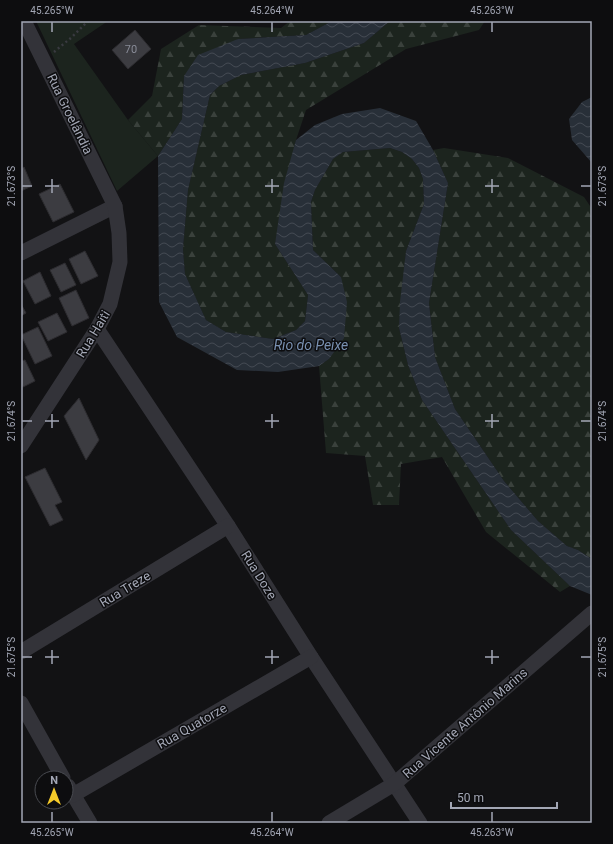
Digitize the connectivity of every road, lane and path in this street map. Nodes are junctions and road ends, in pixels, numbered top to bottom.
1 (24, 21) edge
2 (88, 21) edge
3 (43, 59) junction
4 (115, 206) junction
5 (21, 253) edge
6 (97, 329) junction
7 (21, 446) edge
8 (228, 526) junction
9 (592, 613) edge
10 (21, 652) edge
11 (311, 657) junction
12 (21, 704) edge
13 (58, 770) edge
14 (394, 784) junction
15 (74, 786) edge
16 (74, 797) edge
17 (90, 823) edge
18 (329, 823) edge
19 (420, 823) edge

1 - 3 street, Rua Groelândia
2 - 3 path
3 - 4 street, Rua Groelândia
4 - 5 street
4 - 6 street, Rua Haiti
6 - 7 street, Rua Haiti
6 - 8 street, Rua Doze
8 - 10 street, Rua Treze
8 - 11 street, Rua Doze
9 - 14 street, Rua Vicente Antônio Marins
11 - 14 street, Rua Doze
11 - 15 street, Rua Quatorze
12 - 13 street
14 - 18 street, Rua Vicente Antônio Marins
14 - 19 street, Rua Doze
16 - 17 street

